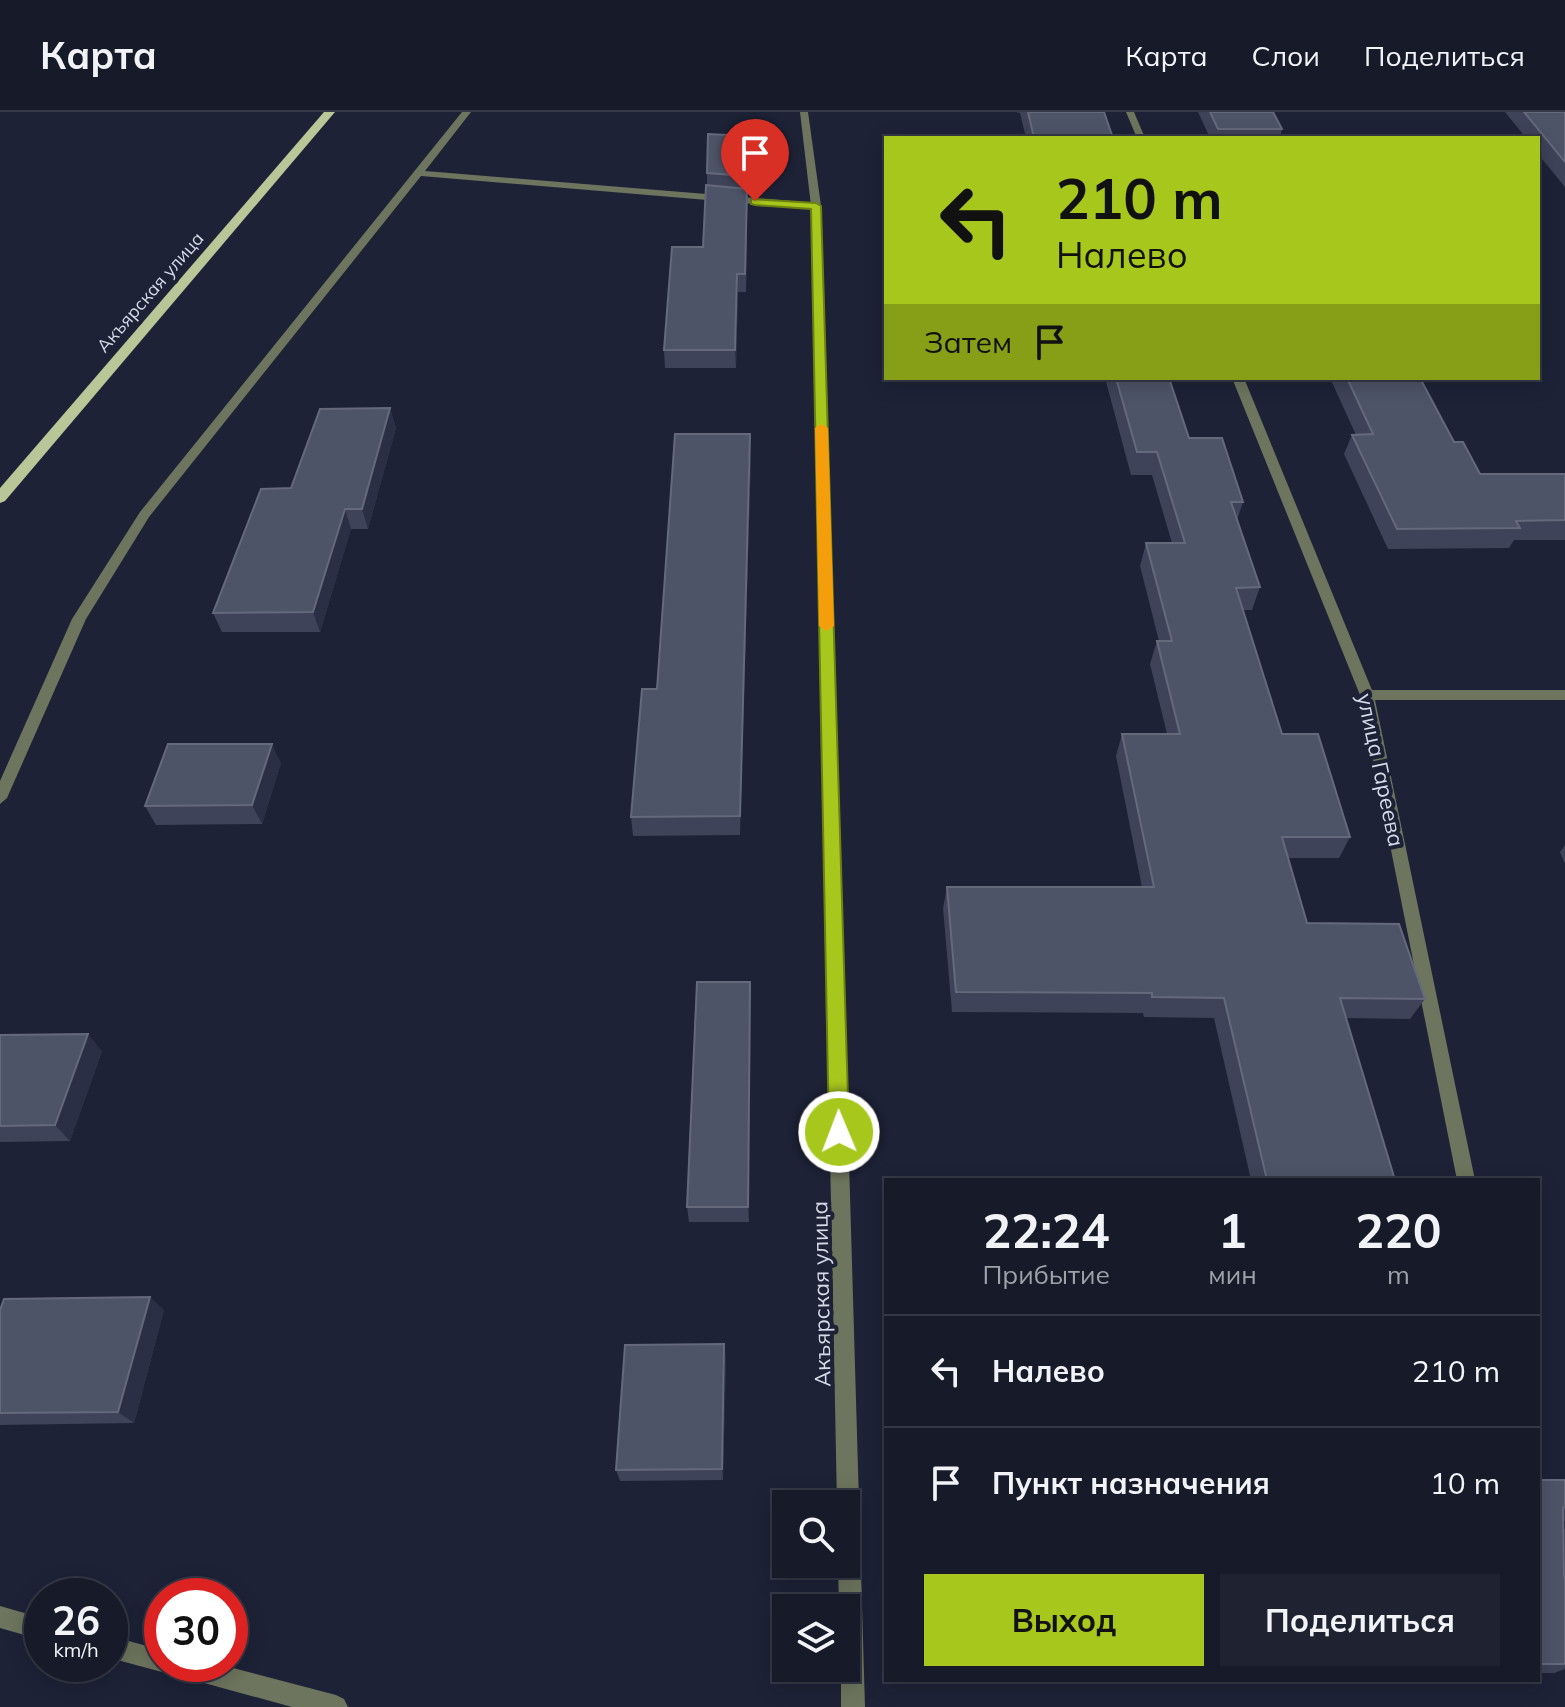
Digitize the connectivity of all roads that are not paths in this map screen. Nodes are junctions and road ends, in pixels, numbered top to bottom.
1 (330, 112) edge
2 (467, 112) edge
3 (804, 112) edge
4 (1130, 112) edge
5 (1140, 136) edge
6 (418, 173) junction
7 (816, 206) junction
8 (1239, 380) edge
9 (0, 498) edge
10 (1367, 695) junction
11 (1565, 695) edge
12 (0, 798) edge
13 (1466, 1178) edge
14 (0, 1617) edge
15 (24, 1624) edge
16 (242, 1682) edge
17 (336, 1707) edge
18 (853, 1707) edge

1 - 9 main road, Акъярская улица
2 - 6 street
3 - 7 street, Акъярская улица
4 - 5 street
6 - 7 street
6 - 12 street
7 - 18 street, Акъярская улица
8 - 10 street, улица Гареева
10 - 11 street
10 - 13 street, улица Гареева
14 - 15 street
16 - 17 street

